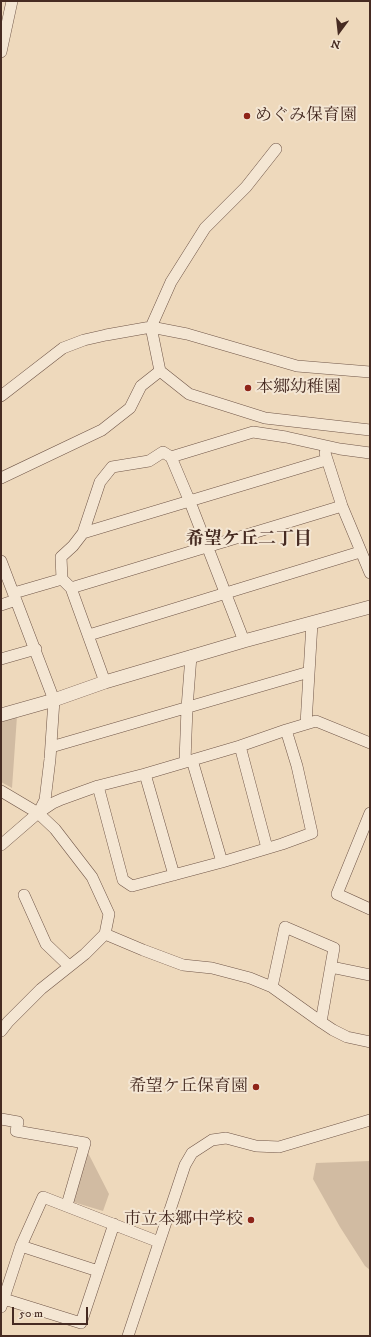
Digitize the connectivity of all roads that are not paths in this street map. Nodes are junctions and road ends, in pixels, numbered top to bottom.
1 (12, 1) edge
2 (1, 52) edge
3 (276, 150) dead end
4 (151, 327) junction
5 (160, 371) junction
6 (370, 372) edge
7 (1, 396) edge
8 (370, 430) edge
9 (323, 445) junction
10 (370, 453) edge
11 (171, 458) junction
12 (326, 460) junction
13 (1, 478) edge
14 (190, 502) junction
15 (342, 506) junction
16 (83, 533) junction
17 (208, 547) junction
18 (360, 552) junction
19 (1, 561) edge
20 (370, 572) edge
21 (62, 579) junction
22 (71, 588) junction
23 (225, 592) junction
24 (15, 597) junction
25 (1, 605) edge
26 (370, 607) edge
27 (312, 623) junction
28 (89, 635) junction
29 (244, 641) junction
30 (36, 649) junction
31 (191, 656) junction
32 (1, 659) edge
33 (308, 672) junction
34 (105, 682) junction
35 (54, 700) junction
36 (187, 708) junction
37 (1, 715) edge
38 (306, 724) junction
39 (286, 730) junction
40 (370, 743) edge
41 (240, 746) junction
42 (51, 747) junction
43 (189, 761) junction
44 (146, 774) junction
45 (98, 786) junction
46 (1, 791) edge
47 (38, 813) junction
48 (370, 813) edge
49 (1, 845) edge
50 (267, 848) junction
51 (222, 862) junction
52 (174, 875) junction
53 (24, 895) dead end
54 (370, 909) edge
55 (105, 934) junction
56 (69, 966) junction
57 (331, 967) junction
58 (370, 975) edge
59 (272, 987) junction
60 (321, 1022) junction
61 (1, 1031) edge
62 (370, 1042) edge
63 (1, 1119) edge
64 (370, 1120) edge
65 (67, 1205) junction
66 (114, 1224) junction
67 (159, 1242) junction
68 (21, 1246) junction
69 (98, 1271) junction
70 (2, 1303) edge
71 (128, 1336) edge

1 - 2 street
3 - 4 street
4 - 5 street
4 - 6 street
4 - 7 street
5 - 8 street
5 - 13 street
9 - 10 street
9 - 11 street
9 - 12 street
11 - 14 street
11 - 16 street
12 - 14 street
12 - 15 street
14 - 16 street
14 - 17 street
15 - 17 street
15 - 18 street
16 - 21 street
17 - 22 street
17 - 23 street
18 - 20 street
18 - 23 street
19 - 24 street
21 - 22 street
21 - 24 street
22 - 28 street
23 - 28 street
23 - 29 street
24 - 25 street
24 - 30 street
26 - 27 street
27 - 29 street
27 - 33 street
28 - 34 street
29 - 31 street
30 - 32 street
30 - 35 street
31 - 34 street
31 - 36 street
33 - 36 street
33 - 38 street
34 - 35 street
35 - 37 street
35 - 42 street
36 - 42 street
36 - 43 street
38 - 39 street
38 - 40 street
39 - 41 street
39 - 50 street
41 - 43 street
41 - 50 street
42 - 47 street
43 - 44 street
43 - 51 street
44 - 45 street
44 - 52 street
45 - 47 street
45 - 52 street
46 - 47 street
47 - 49 street
47 - 55 street
48 - 54 street
50 - 51 street
51 - 52 street
53 - 56 street
55 - 56 street
55 - 59 street
56 - 61 street
57 - 58 street
57 - 59 street
57 - 60 street
59 - 60 street
60 - 62 street
63 - 65 street
64 - 67 street
65 - 66 street
65 - 68 street
66 - 67 street
66 - 69 street
67 - 71 street
68 - 69 street
68 - 70 street
69 - 70 street

